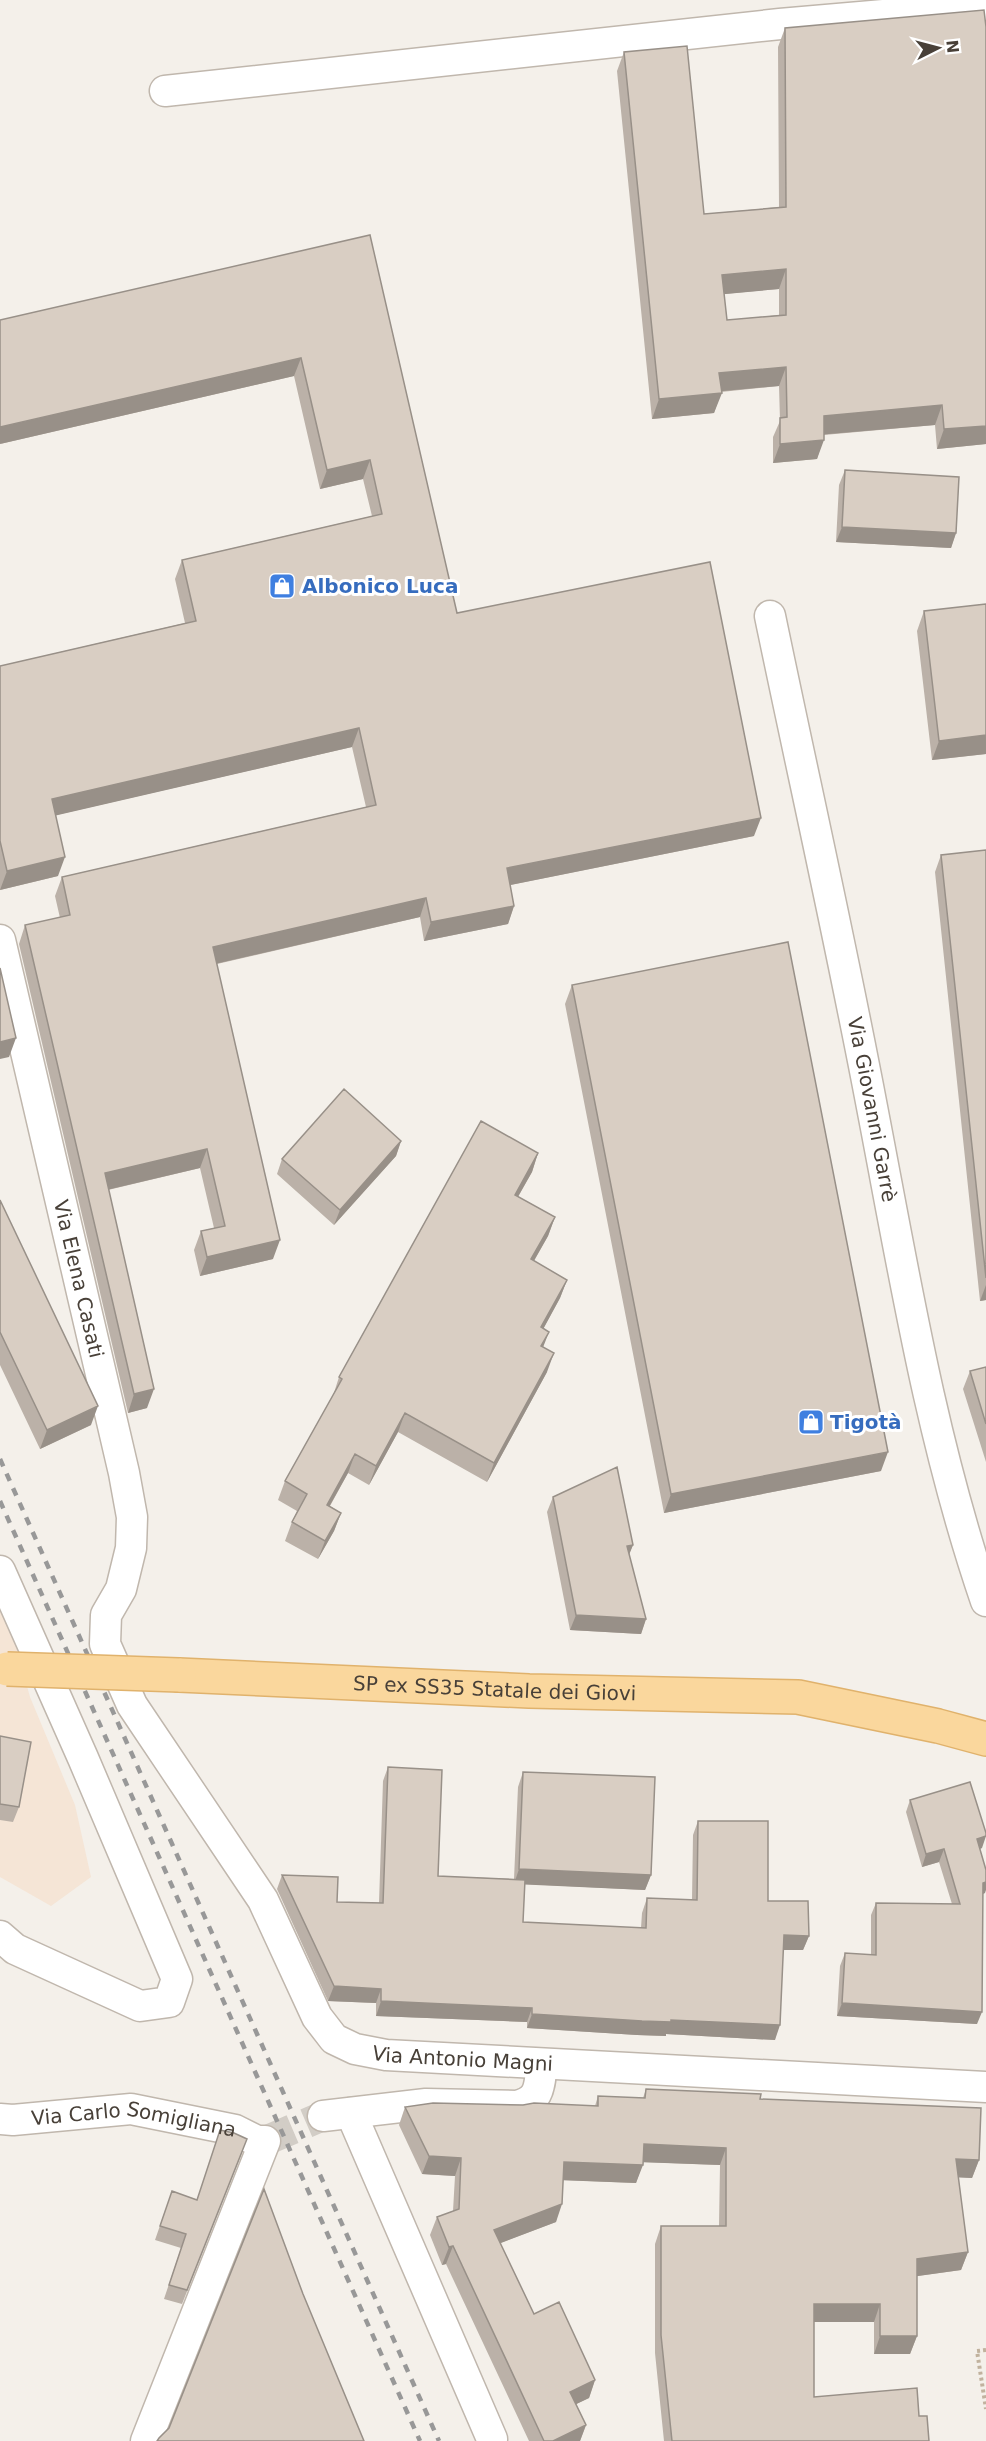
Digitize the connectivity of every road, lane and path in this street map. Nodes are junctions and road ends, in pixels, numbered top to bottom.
1 (986, 6) edge
2 (165, 91) dead end
3 (770, 616) dead end
4 (0, 940) edge
5 (0, 1571) edge
6 (986, 1601) edge
7 (106, 1615) joint
8 (4, 1669) edge
9 (986, 1739) edge
10 (0, 1936) edge
11 (542, 2064) junction
12 (986, 2087) edge
13 (0, 2119) edge
14 (986, 2350) edge
15 (986, 2409) edge
16 (492, 2439) dead end
17 (146, 2441) edge

1 - 2 street
3 - 6 street, Via Giovanni Garrè
4 - 7 street, Via Elena Casati
5 - 10 street
7 - 11 street, Via Antonio Magni
8 - 9 main road, SP ex SS35 Statale dei Giovi, bridge
11 - 12 street, Via Antonio Magni
11 - 16 street
13 - 17 street, Via Carlo Somigliana
14 - 15 path

